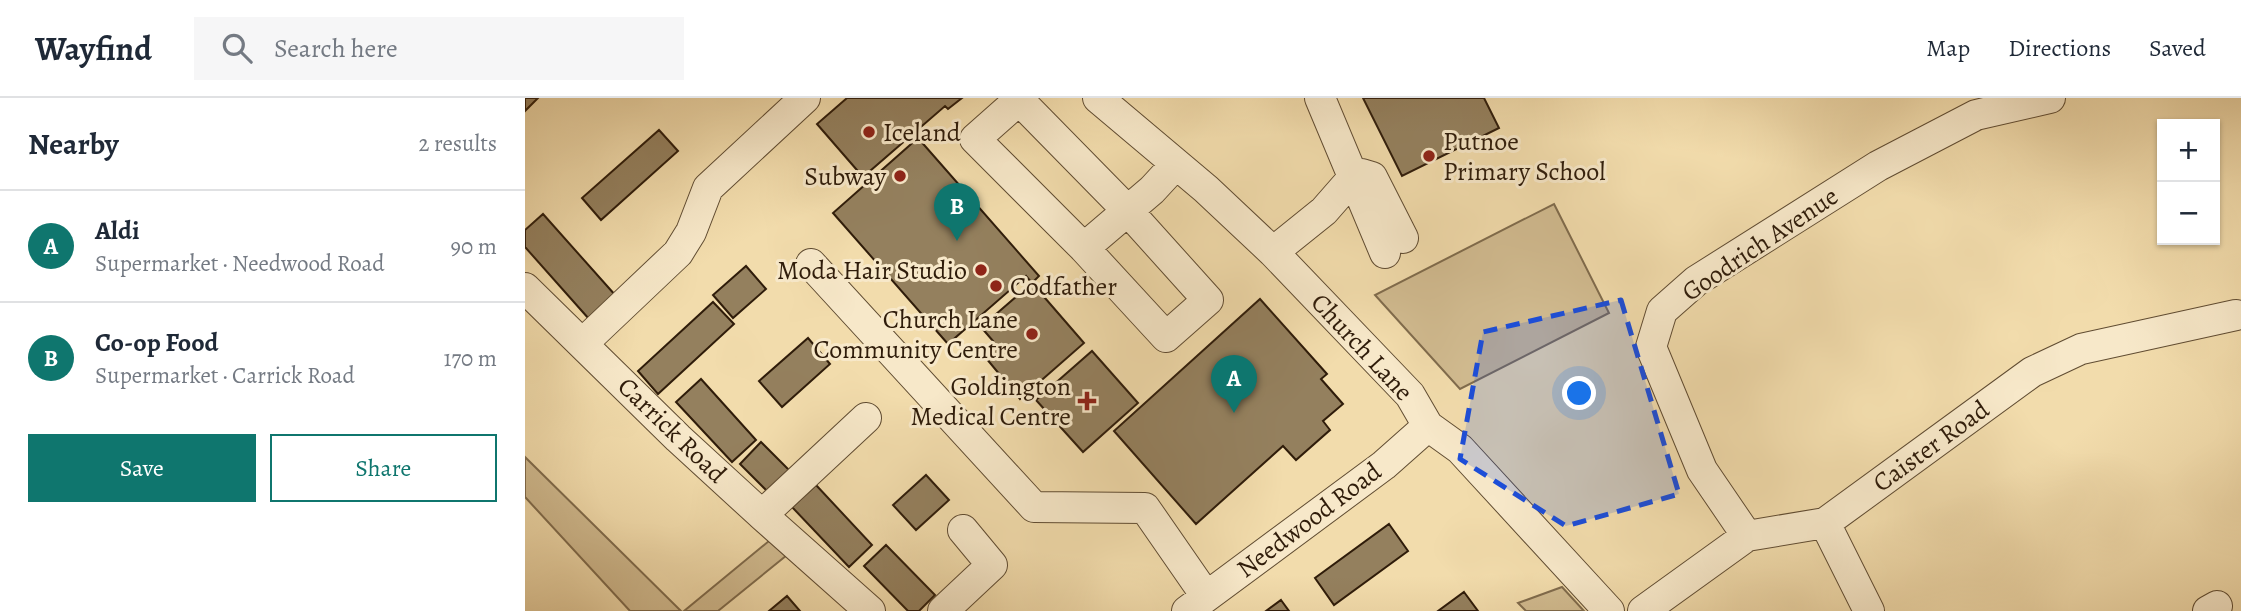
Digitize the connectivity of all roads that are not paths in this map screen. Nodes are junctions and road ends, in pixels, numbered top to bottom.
1 (1098, 98) edge
2 (1320, 98) edge
3 (2050, 98) edge
4 (800, 100) edge
5 (1176, 164) junction
6 (1352, 179) junction
7 (1127, 211) junction
8 (1394, 246) dead end
9 (1084, 248) junction
10 (1273, 252) junction
11 (811, 264) dead end
12 (525, 288) edge
13 (2236, 315) dead end
14 (582, 344) junction
15 (866, 418) dead end
16 (1428, 426) junction
17 (762, 515) junction
18 (1825, 523) junction
19 (963, 530) dead end
20 (1747, 536) junction
21 (1197, 604) edge
22 (870, 611) edge
23 (943, 611) edge
24 (1609, 611) edge
25 (1643, 611) edge
26 (1869, 611) edge

1 - 5 street, Church Lane
2 - 6 street
3 - 20 street, Goodrich Avenue
4 - 14 street
5 - 7 street
5 - 10 street, Church Lane
6 - 8 street
6 - 10 street
7 - 9 street
7 - 9 street
7 - 9 street
10 - 16 street, Church Lane
11 - 21 street
12 - 14 street, Carrick Road
13 - 18 street, Caister Road
14 - 17 street, Carrick Road
15 - 17 street
16 - 21 street, Needwood Road
16 - 24 street, Church Lane
17 - 22 street, Carrick Road
18 - 20 street, Caister Road
18 - 26 street
19 - 23 street
20 - 25 street, Caister Road

